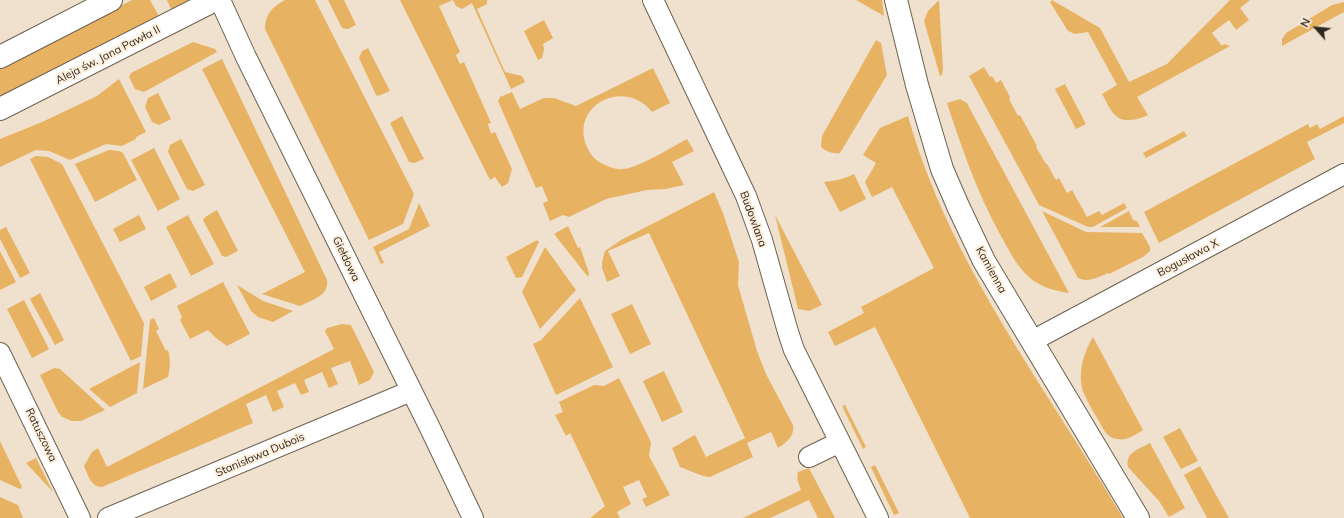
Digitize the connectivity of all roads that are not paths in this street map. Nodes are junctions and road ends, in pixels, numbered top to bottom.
1 (111, 0) edge
2 (216, 0) edge
3 (220, 0) edge
4 (653, 0) edge
5 (896, 0) edge
6 (0, 57) edge
7 (0, 110) edge
8 (1344, 174) edge
9 (1032, 341) junction
10 (0, 353) edge
11 (411, 392) junction
12 (840, 442) junction
13 (810, 457) dead end
14 (80, 518) edge
15 (108, 518) edge
16 (473, 518) edge
17 (878, 518) edge
18 (1138, 518) edge

1 - 6 street
2 - 7 street, Aleja św. Jana Pawła II
3 - 11 street, Giełdowa
4 - 12 street, Budowlana
5 - 9 street, Kamienna
8 - 9 street, Bogusława X
9 - 18 street, Kamienna
10 - 14 street, Ratuszowa
11 - 15 street, Stanisława Dubois
11 - 16 street, Giełdowa
12 - 13 street
12 - 17 street, Budowlana

